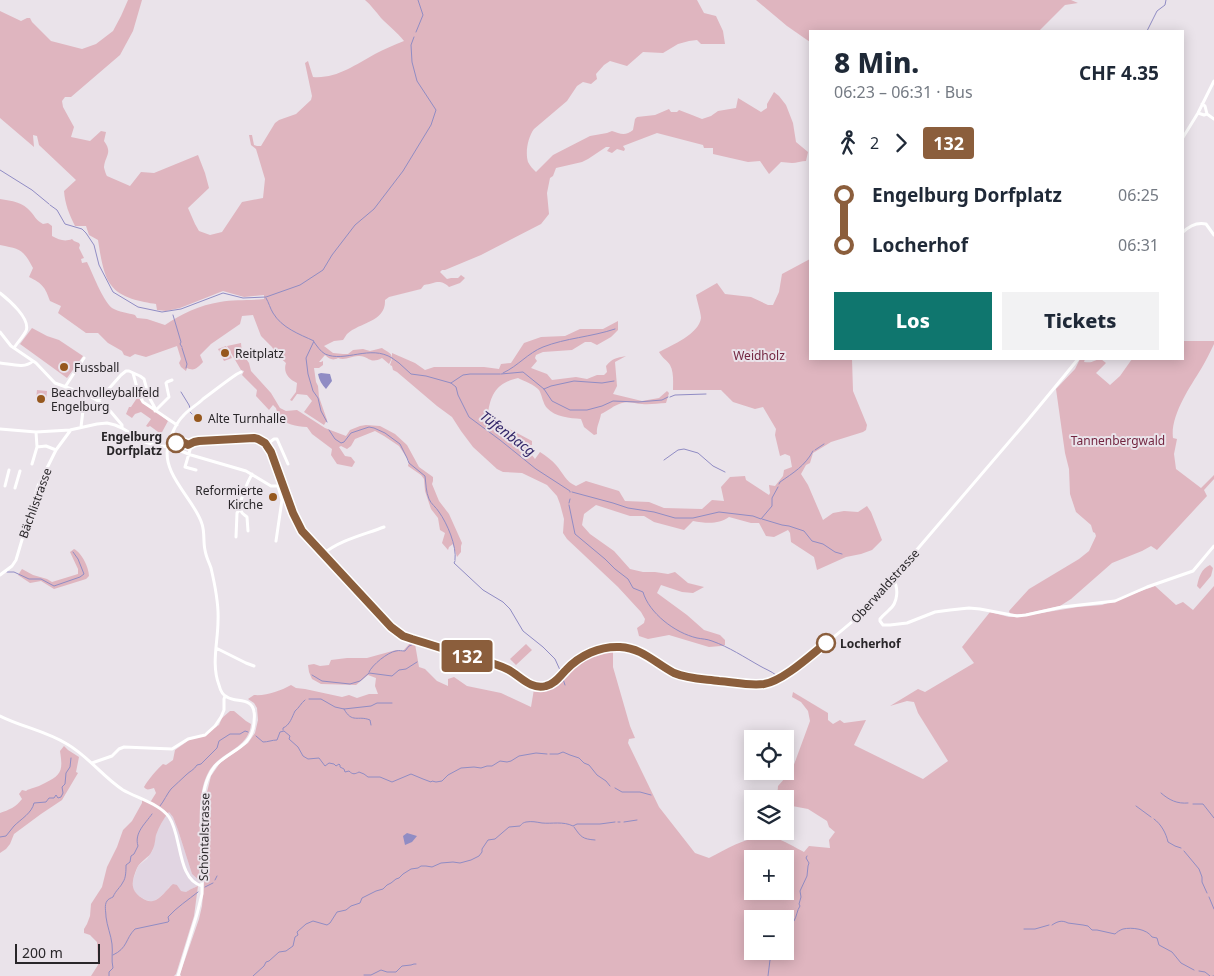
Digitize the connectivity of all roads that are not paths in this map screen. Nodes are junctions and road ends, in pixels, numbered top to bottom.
1 (1214, 80) edge
2 (1202, 104) junction
3 (1198, 114) junction
4 (1208, 114) junction
5 (1214, 119) edge
6 (1184, 136) edge
7 (1184, 231) edge
8 (1214, 235) edge
9 (0, 293) edge
10 (0, 334) edge
11 (14, 348) junction
12 (84, 358) dead end
13 (1077, 360) edge
14 (33, 361) junction
15 (0, 363) edge
16 (241, 372) dead end
17 (133, 373) junction
18 (172, 380) dead end
19 (65, 387) junction
20 (85, 394) junction
21 (175, 394) dead end
22 (169, 397) junction
23 (98, 401) junction
24 (156, 411) junction
25 (177, 426) junction
26 (81, 428) junction
27 (122, 428) junction
28 (0, 429) edge
29 (70, 430) junction
30 (36, 432) junction
31 (190, 444) junction
32 (266, 444) junction
33 (37, 447) junction
34 (168, 447) junction
35 (180, 449) junction
36 (56, 450) junction
37 (188, 454) junction
38 (32, 464) dead end
39 (288, 464) dead end
40 (9, 470) dead end
41 (196, 470) dead end
42 (20, 471) dead end
43 (252, 474) junction
44 (283, 485) junction
45 (5, 486) dead end
46 (278, 486) junction
47 (15, 488) dead end
48 (240, 508) junction
49 (384, 528) dead end
50 (248, 531) dead end
51 (236, 537) dead end
52 (276, 541) dead end
53 (1214, 546) edge
54 (323, 554) junction
55 (0, 575) edge
56 (893, 579) junction
57 (216, 648) junction
58 (254, 666) dead end
59 (225, 696) junction
60 (0, 716) edge
61 (92, 763) junction
62 (202, 886) junction
63 (178, 976) edge

1 - 2 street
2 - 3 street
2 - 4 street
3 - 4 street
3 - 6 street
4 - 5 street
7 - 8 street
9 - 11 street
10 - 11 street
11 - 14 street
12 - 19 street
13 - 56 street, Oberwaldstrasse
14 - 15 street
14 - 19 street
16 - 25 street
17 - 23 street
17 - 24 street
17 - 24 street
18 - 22 street
19 - 20 street
20 - 23 street
20 - 26 street
21 - 22 street
22 - 24 street
23 - 27 street
24 - 25 street
25 - 34 street
26 - 27 street
26 - 29 street
27 - 34 street
28 - 30 street
29 - 30 street
29 - 36 street, Bächlistrasse
30 - 33 street
31 - 32 street
31 - 35 street
31 - 37 street
32 - 39 street
32 - 44 street, Oberwaldstrasse
33 - 36 street
33 - 38 street
34 - 35 street
34 - 57 street
35 - 37 street
36 - 55 street, Bächlistrasse
37 - 41 street
37 - 43 street
40 - 45 street
42 - 47 street
43 - 46 street
43 - 48 street
44 - 46 street
44 - 54 street, Oberwaldstrasse
46 - 52 street
48 - 50 street
48 - 51 street
49 - 54 street
53 - 56 street
54 - 56 street, Oberwaldstrasse
57 - 58 street
57 - 59 street
59 - 61 street
59 - 62 street, Schöntalstrasse
60 - 61 street
61 - 62 street
62 - 63 street, Schöntalstrasse

